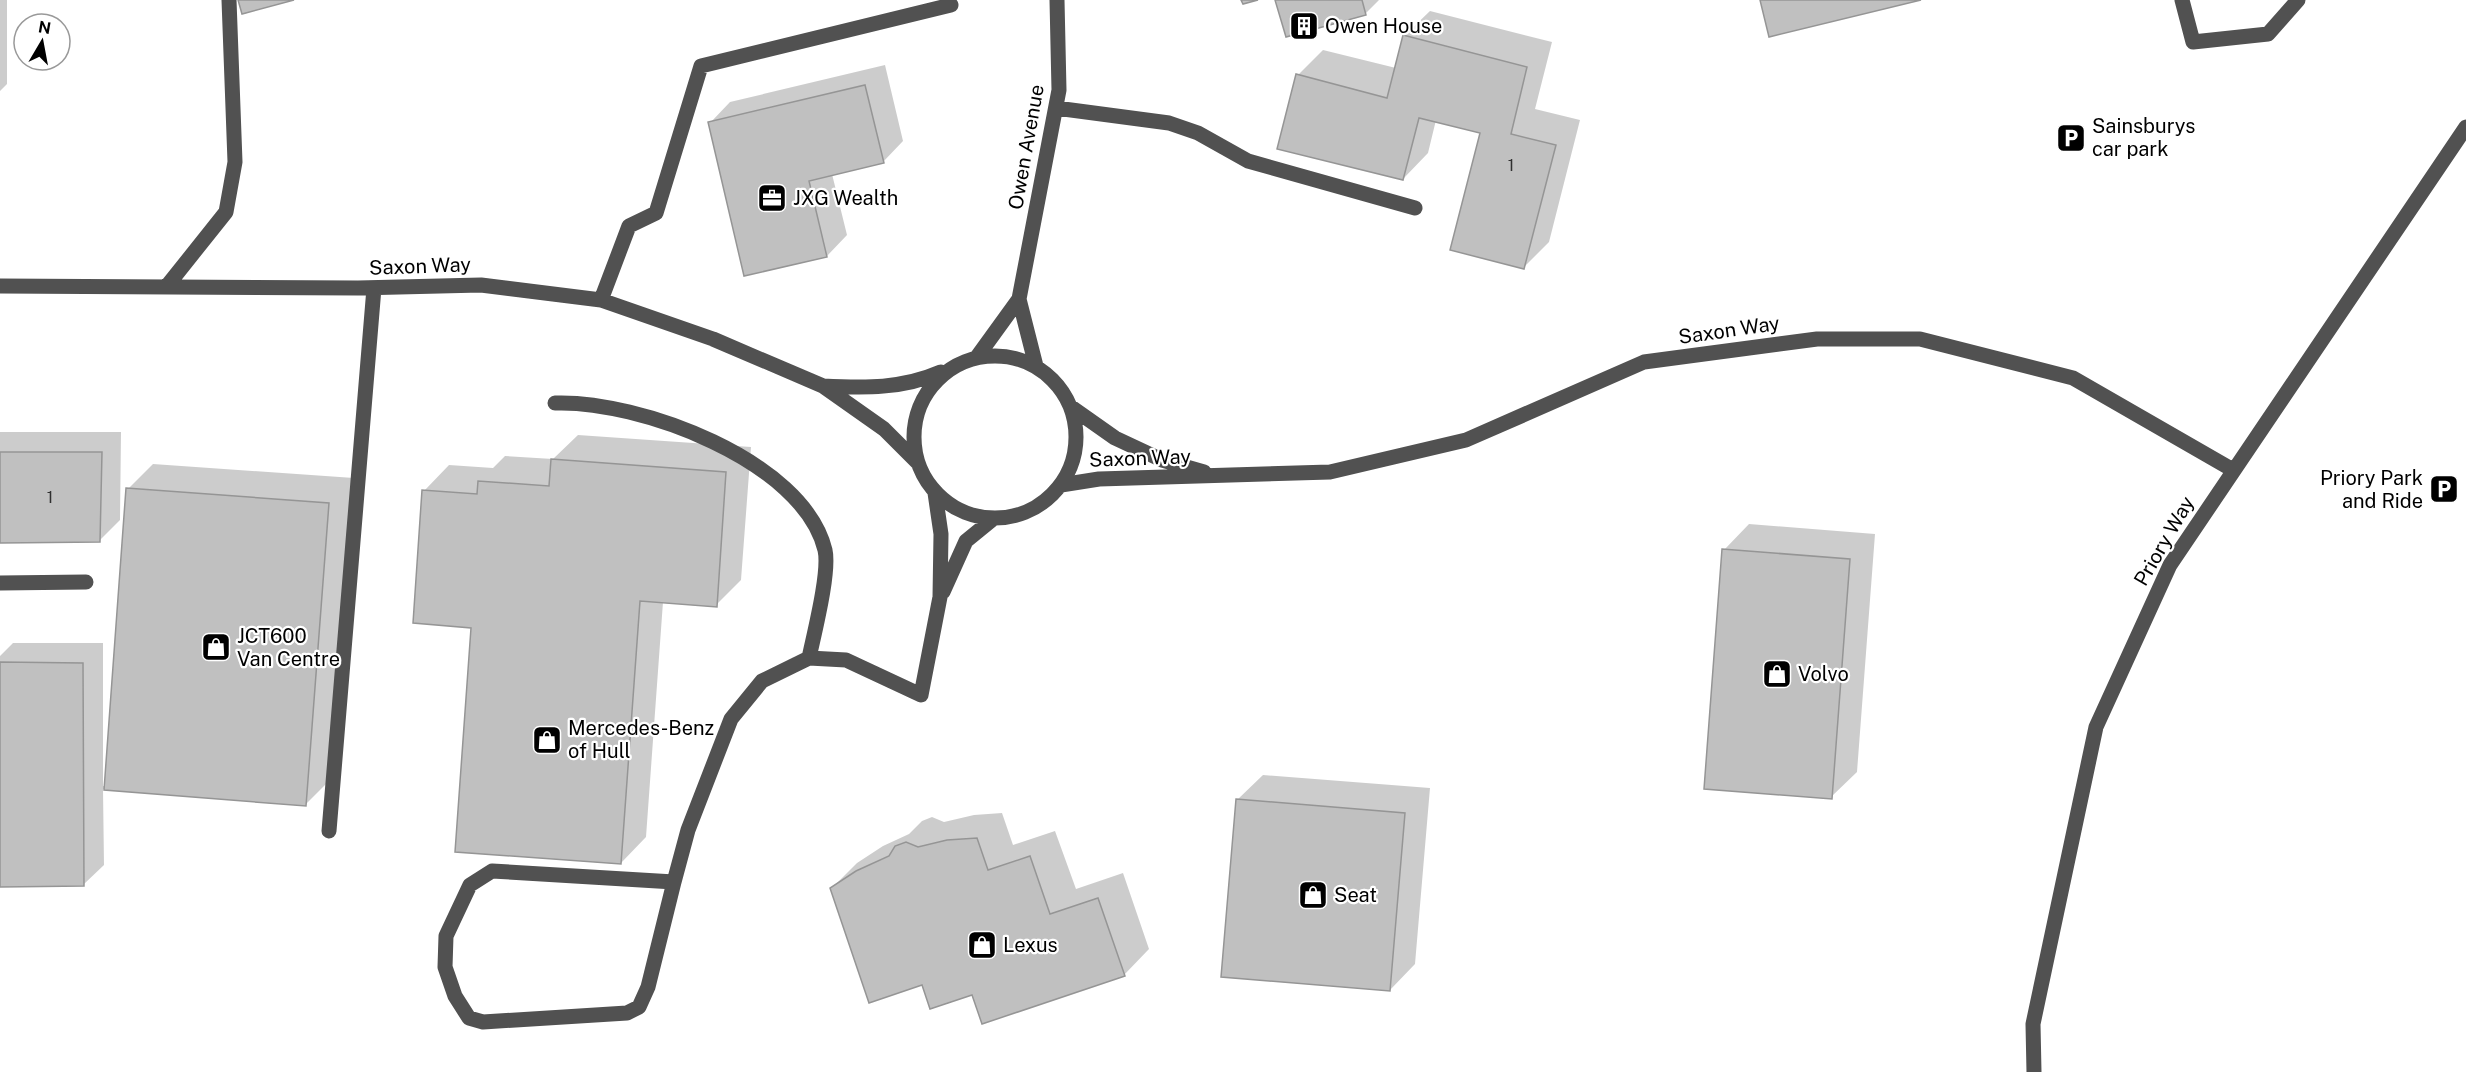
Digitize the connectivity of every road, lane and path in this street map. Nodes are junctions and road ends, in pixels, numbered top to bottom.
1 (229, 0) edge
2 (1057, 0) edge
3 (2182, 0) edge
4 (2298, 0) edge
5 (951, 5) dead end
6 (1056, 108) junction
7 (2466, 127) edge
8 (1415, 208) dead end
9 (0, 286) edge
10 (167, 286) junction
11 (374, 288) junction
12 (1019, 299) junction
13 (601, 300) junction
14 (977, 357) junction
15 (1036, 366) junction
16 (952, 368) junction
17 (824, 386) junction
18 (555, 403) dead end
19 (1071, 407) junction
20 (918, 464) junction
21 (2233, 470) junction
22 (1221, 477) junction
23 (1061, 485) junction
24 (936, 493) junction
25 (993, 519) junction
26 (86, 582) dead end
27 (0, 583) edge
28 (940, 597) junction
29 (809, 658) junction
30 (329, 831) dead end
31 (674, 882) junction
32 (2034, 1072) edge

1 - 10 street
2 - 6 street, Owen Avenue
3 - 4 street
5 - 13 street
6 - 8 street
6 - 12 street, Owen Avenue
7 - 21 street, Priory Way
9 - 10 street, Saxon Way
10 - 11 street, Saxon Way
11 - 13 street, Saxon Way
11 - 30 street
12 - 14 street, Owen Avenue
12 - 15 street, Owen Avenue
13 - 17 street, Saxon Way
14 - 15 street
14 - 16 street
15 - 19 street
16 - 17 street, Saxon Way
16 - 20 street
17 - 20 street, Saxon Way
18 - 29 street
19 - 22 street, Saxon Way
19 - 23 street
20 - 24 street
21 - 22 street, Saxon Way
21 - 32 street, Priory Way
22 - 23 street, Saxon Way
23 - 25 street
24 - 25 street
24 - 28 street
25 - 28 street
26 - 27 street
28 - 29 street
29 - 31 street
31 - 31 street

